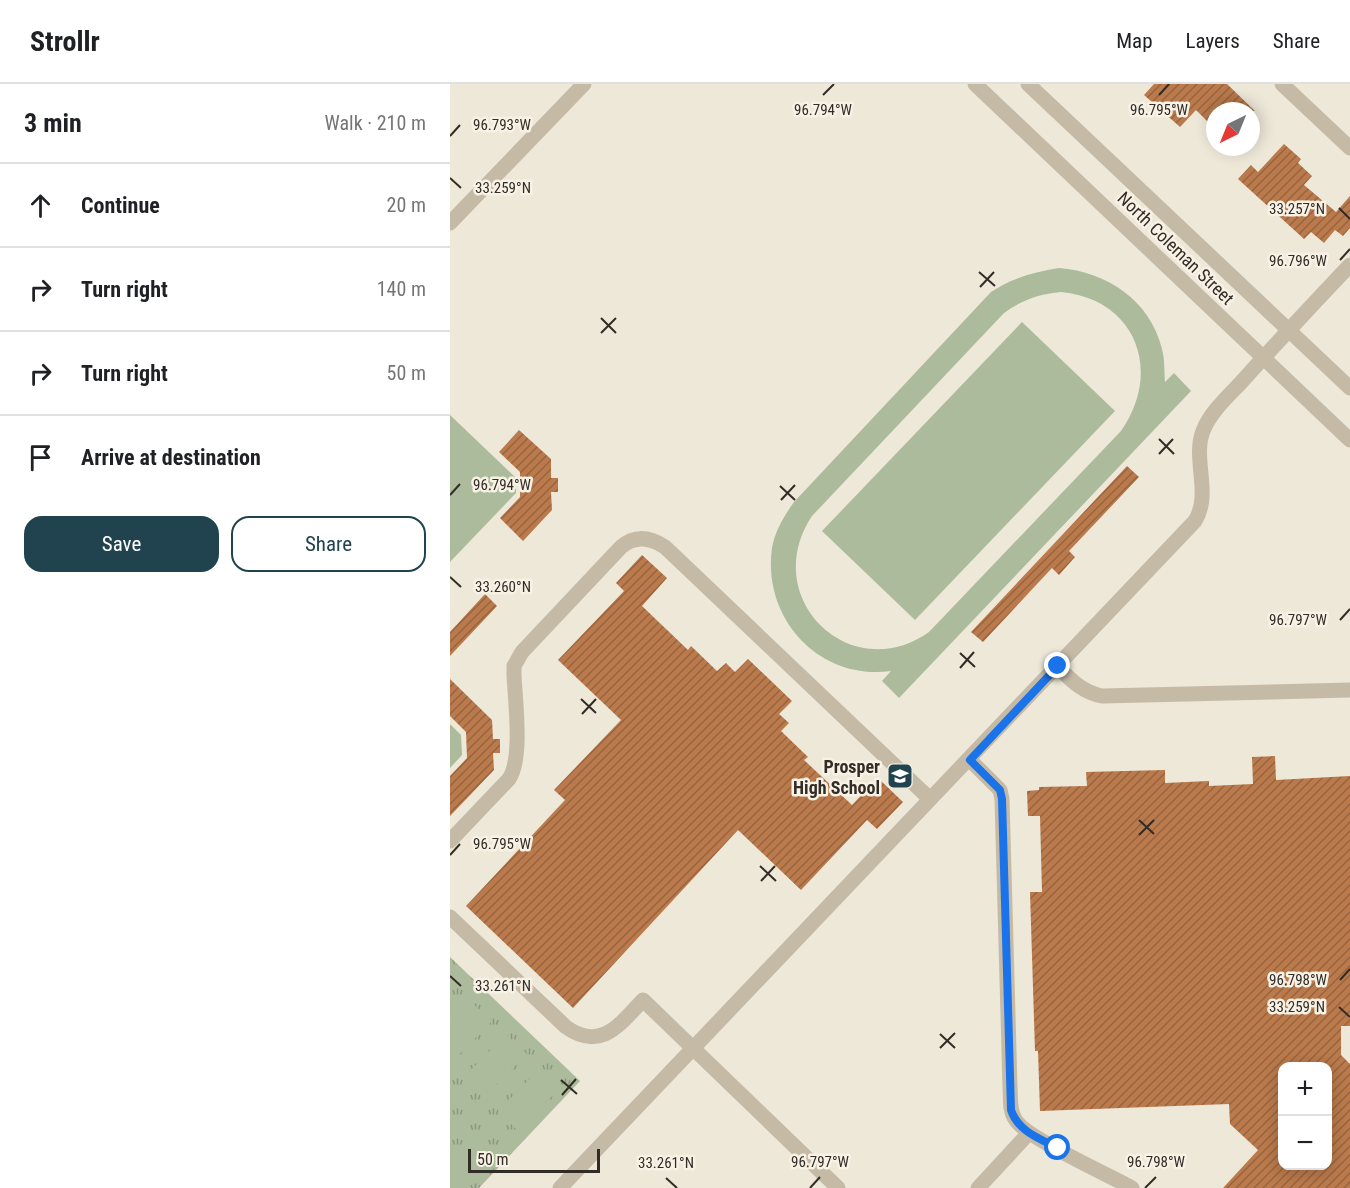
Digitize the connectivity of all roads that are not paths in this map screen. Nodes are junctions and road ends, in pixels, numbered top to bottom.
1 (584, 84) edge
2 (975, 84) edge
3 (1028, 84) edge
4 (1282, 84) edge
5 (1350, 148) edge
6 (450, 223) edge
7 (1350, 265) edge
8 (1290, 329) junction
9 (1263, 358) junction
10 (1350, 388) edge
11 (1350, 440) edge
12 (1058, 666) junction
13 (1350, 690) edge
14 (970, 760) junction
15 (930, 799) junction
16 (450, 841) edge
17 (450, 916) edge
18 (692, 1048) junction
19 (1029, 1133) junction
20 (560, 1188) edge
21 (838, 1188) edge
22 (978, 1188) edge
23 (1132, 1188) edge

1 - 6 street
2 - 9 street, North Coleman Street
3 - 8 street, North Coleman Street
4 - 5 street
7 - 8 street
8 - 9 street
8 - 10 street, North Coleman Street
9 - 11 street, North Coleman Street
9 - 12 street
12 - 13 street
12 - 14 street
14 - 15 street
14 - 19 street
15 - 16 street
15 - 18 street
17 - 18 street
18 - 20 street
18 - 21 street
19 - 22 street
19 - 23 street

